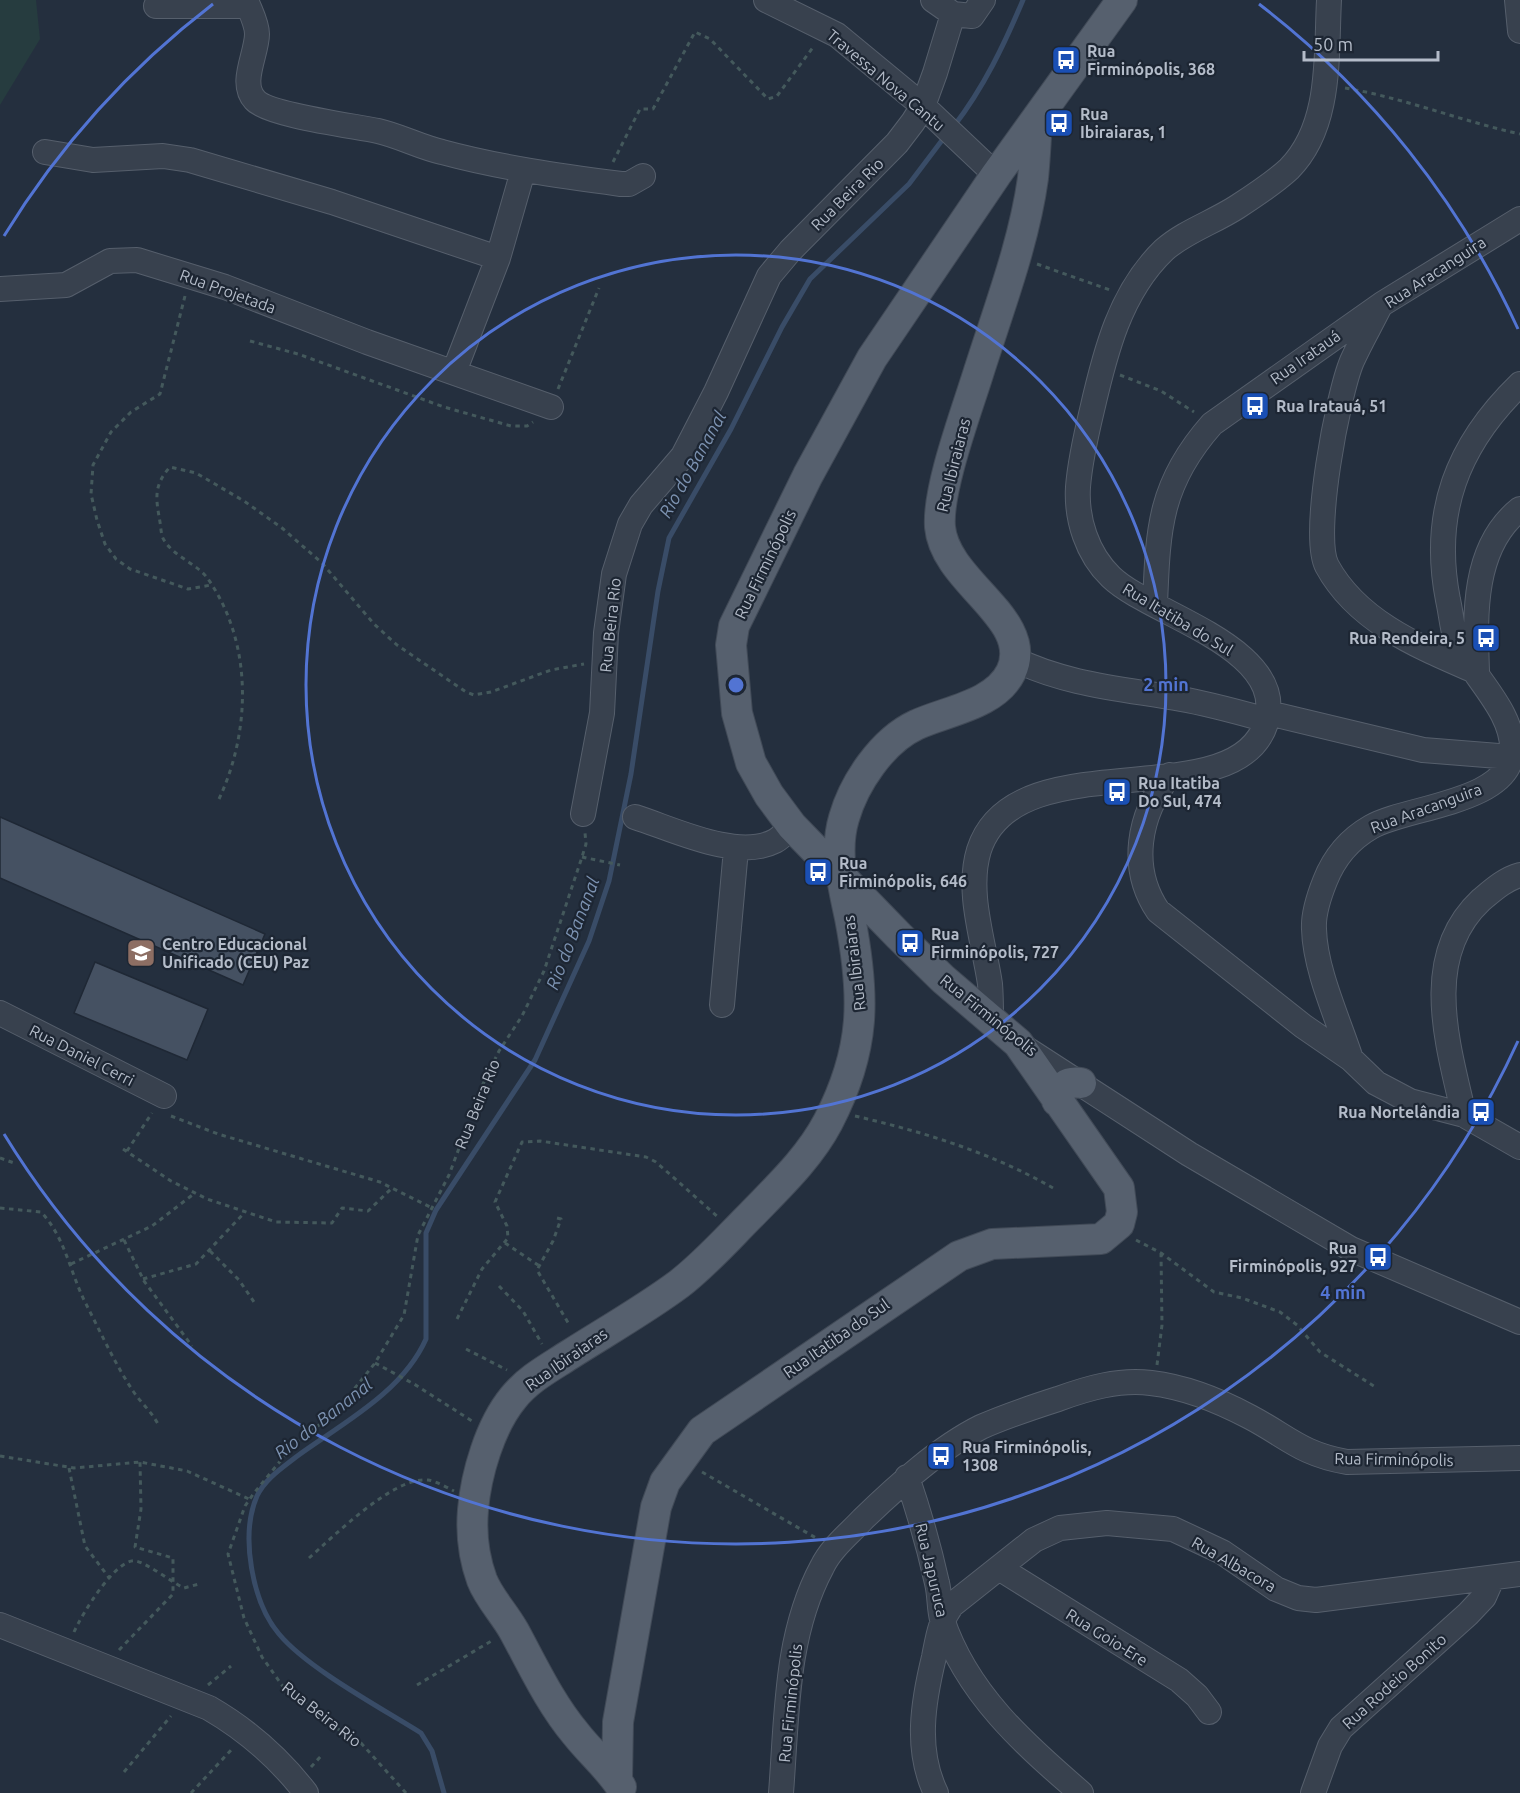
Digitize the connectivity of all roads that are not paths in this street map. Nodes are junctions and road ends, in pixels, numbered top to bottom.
1 (766, 0) edge
2 (933, 0) edge
3 (983, 0) edge
4 (1122, 0) edge
5 (1329, 0) edge
6 (1517, 0) edge
7 (247, 3) edge
8 (156, 6) dead end
9 (953, 14) junction
10 (1520, 31) edge
11 (930, 114) junction
12 (45, 152) dead end
13 (1025, 154) junction
14 (990, 170) junction
15 (523, 171) junction
16 (643, 176) dead end
17 (1030, 193) junction
18 (1520, 219) edge
19 (498, 258) junction
20 (0, 290) edge
21 (1382, 304) junction
22 (454, 372) junction
23 (1520, 384) edge
24 (551, 407) dead end
25 (1520, 509) edge
26 (1155, 605) junction
27 (1014, 660) junction
28 (1477, 672) junction
29 (1267, 717) junction
30 (1512, 769) edge
31 (1170, 775) junction
32 (583, 814) road end
33 (635, 817) dead end
34 (792, 826) junction
35 (736, 849) junction
36 (1520, 875) edge
37 (841, 879) junction
38 (983, 949) junction
39 (965, 997) junction
40 (722, 1005) dead end
41 (0, 1013) edge
42 (991, 1019) junction
43 (1018, 1043) junction
44 (1351, 1059) junction
45 (1081, 1083) junction
46 (1057, 1101) junction
47 (159, 1103) road end
48 (1464, 1115) junction
49 (1520, 1147) edge
50 (1520, 1322) edge
51 (1520, 1458) edge
52 (907, 1477) junction
53 (999, 1568) junction
54 (1520, 1574) edge
55 (1492, 1579) junction
56 (942, 1618) junction
57 (0, 1625) edge
58 (1209, 1712) dead end
59 (617, 1789) edge
60 (306, 1793) edge
61 (780, 1793) edge
62 (936, 1793) edge
63 (1081, 1793) edge
64 (1313, 1793) edge

1 - 11 street, Travessa Nova Cantu
2 - 9 street
3 - 9 street
4 - 13 main road, Rua Firminópolis
5 - 26 street, Rua Itatiba do Sul
6 - 10 street
7 - 8 street
7 - 15 street
9 - 11 street, Rua Beira Rio
11 - 14 street, Travessa Nova Cantu
11 - 32 street, Rua Beira Rio
12 - 19 street
13 - 14 main road, Rua Firminópolis
13 - 17 main road, Rua Ibiraiaras
14 - 17 main road
14 - 34 main road, Rua Firminópolis
15 - 16 street
15 - 19 street
17 - 27 main road, Rua Ibiraiaras
18 - 21 street, Rua Aracanguira
19 - 22 street
20 - 22 street, Rua Projetada
21 - 26 street, Rua Iratauá
21 - 28 street, Rua Aracanguira
22 - 24 street, Rua Projetada
23 - 28 street
25 - 28 street
26 - 29 street, Rua Itatiba do Sul
27 - 29 street
27 - 37 main road, Rua Ibiraiaras
28 - 30 street
29 - 30 street
29 - 31 street
30 - 44 street, Rua Aracanguira
31 - 38 street
31 - 44 street
33 - 35 street
34 - 35 street
34 - 37 main road, Rua Firminópolis
35 - 40 street
36 - 48 street
37 - 39 main road, Rua Firminópolis
37 - 59 main road, Rua Ibiraiaras
38 - 39 street
38 - 42 street
39 - 42 main road, Rua Firminópolis
41 - 47 street, Rua Daniel Cerri
42 - 43 main road, Rua Firminópolis
43 - 45 street, Rua Firminópolis
43 - 46 main road, Rua Itatiba do Sul
44 - 48 street
45 - 46 main road
45 - 50 street, Rua Firminópolis
46 - 59 main road, Rua Itatiba do Sul
48 - 49 street
51 - 52 street, Rua Firminópolis
52 - 56 street, Rua Japuruca
52 - 61 street, Rua Firminópolis
53 - 55 street, Rua Albacora
53 - 56 street, Rua Albacora
53 - 58 street, Rua Goio-Ere
54 - 55 street, Rua Albacora
55 - 64 street, Rua Rodeio Bonito
56 - 62 street
56 - 63 street, Rua Japuruca
57 - 60 street

